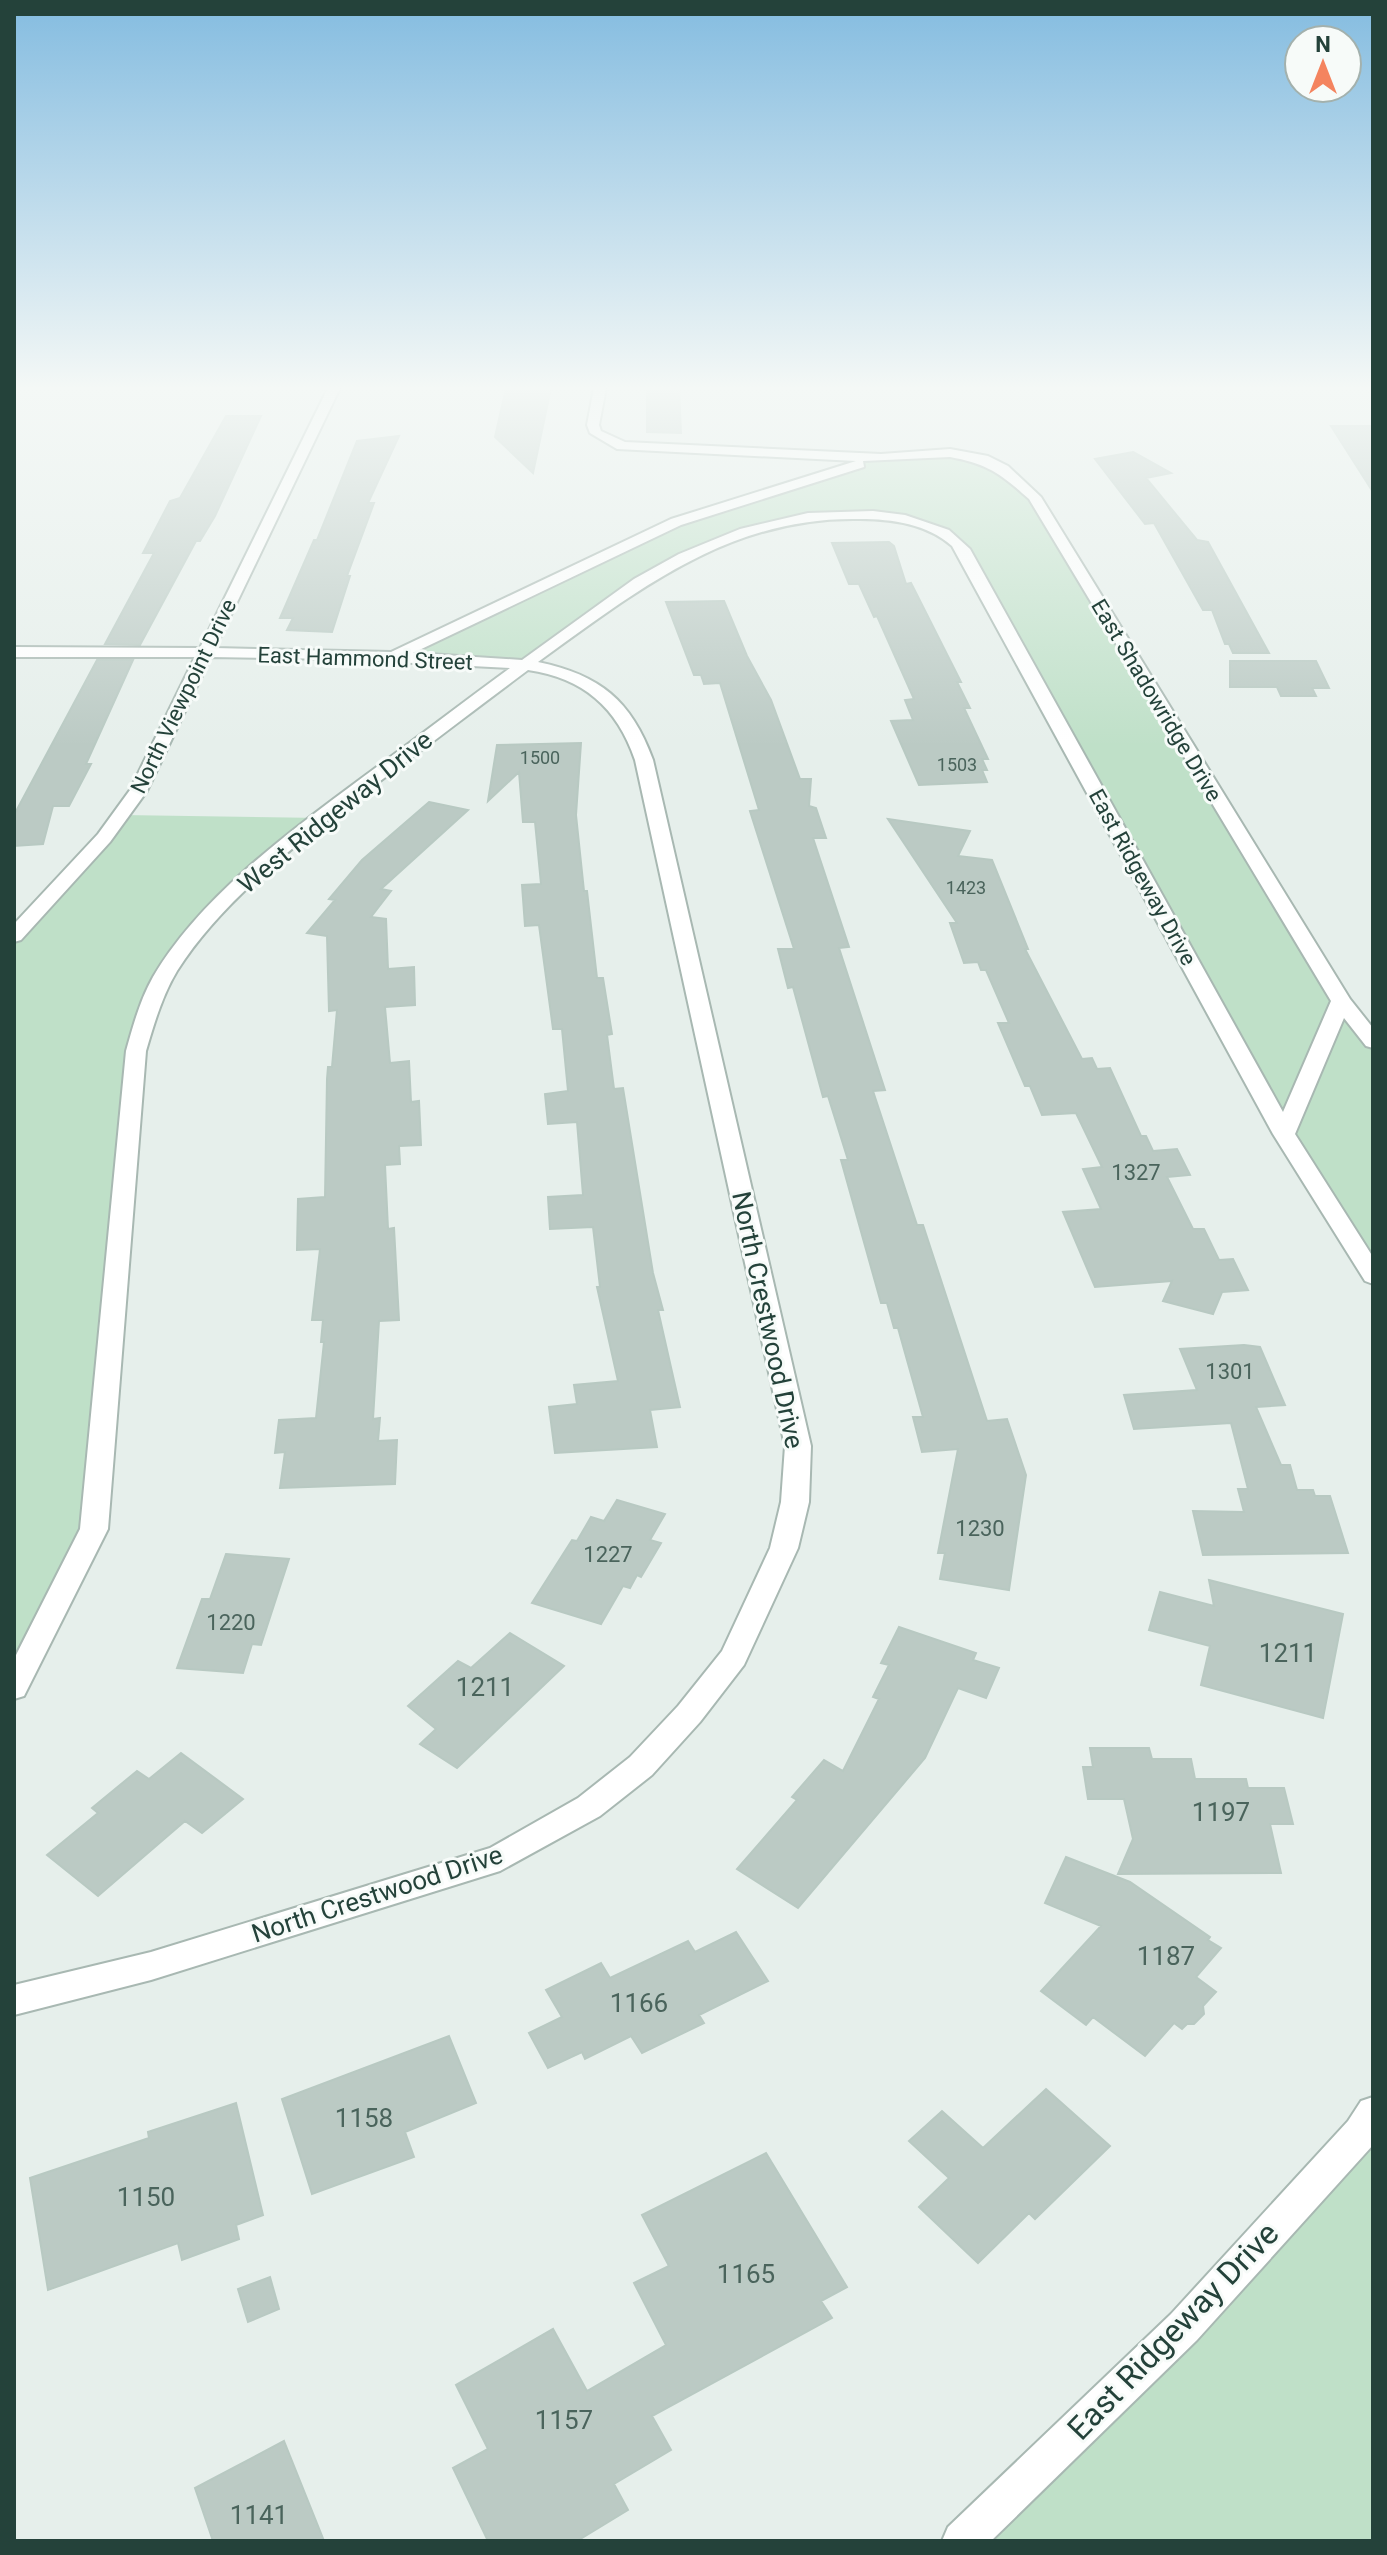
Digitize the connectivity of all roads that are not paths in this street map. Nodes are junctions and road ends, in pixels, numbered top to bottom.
1 (275, 507) edge
2 (716, 507) edge
3 (1040, 507) edge
4 (885, 515) joint
5 (14, 652) edge
6 (203, 654) junction
7 (394, 656) junction
8 (524, 665) junction
9 (14, 936) edge
10 (1341, 1001) junction
11 (1373, 1042) edge
12 (1284, 1134) junction
13 (1373, 1276) edge
14 (14, 1688) edge
15 (14, 2000) edge
16 (1373, 2113) edge
17 (962, 2541) edge

1 - 6 street, North Viewpoint Drive
2 - 7 street
3 - 10 street, East Shadowridge Drive
4 - 8 street, West Ridgeway Drive
4 - 12 street, East Ridgeway Drive
5 - 6 street, East Hammond Street
6 - 7 street, East Hammond Street
6 - 9 street, North Viewpoint Drive
7 - 8 street, East Hammond Street
8 - 14 street, West Ridgeway Drive
8 - 15 street, North Crestwood Drive
10 - 11 street, East Shadowridge Drive
10 - 12 street
12 - 13 street, East Ridgeway Drive
16 - 17 street, East Ridgeway Drive

